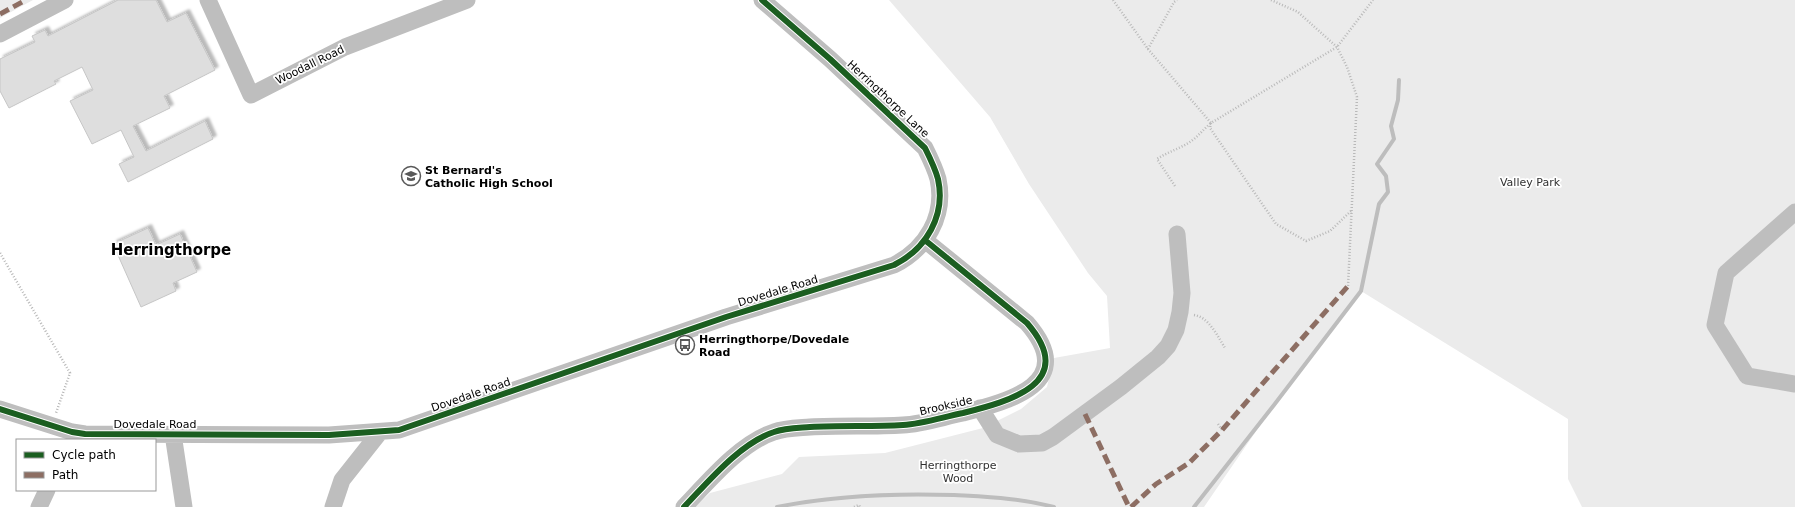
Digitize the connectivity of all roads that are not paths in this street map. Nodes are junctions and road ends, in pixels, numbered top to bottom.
1 (65, 0) edge
2 (208, 0) edge
3 (467, 0) edge
4 (762, 0) edge
5 (0, 34) edge
6 (1795, 212) edge
7 (1177, 234) dead end
8 (926, 241) junction
9 (1795, 384) edge
10 (980, 408) junction
11 (0, 409) edge
12 (380, 432) junction
13 (173, 434) junction
14 (70, 436) edge
15 (47, 491) edge
16 (39, 507) edge
17 (184, 507) edge
18 (333, 507) edge
19 (684, 507) edge

1 - 5 street
2 - 3 street, Woodall Road
4 - 8 street, Herringthorpe Lane
6 - 9 street
7 - 10 street
8 - 10 street, Brookside
8 - 12 street, Dovedale Road
10 - 19 street, Brookside
11 - 14 street, Dovedale Road
12 - 13 street, Dovedale Road
12 - 18 street
13 - 14 street, Dovedale Road
13 - 17 street
15 - 16 street

